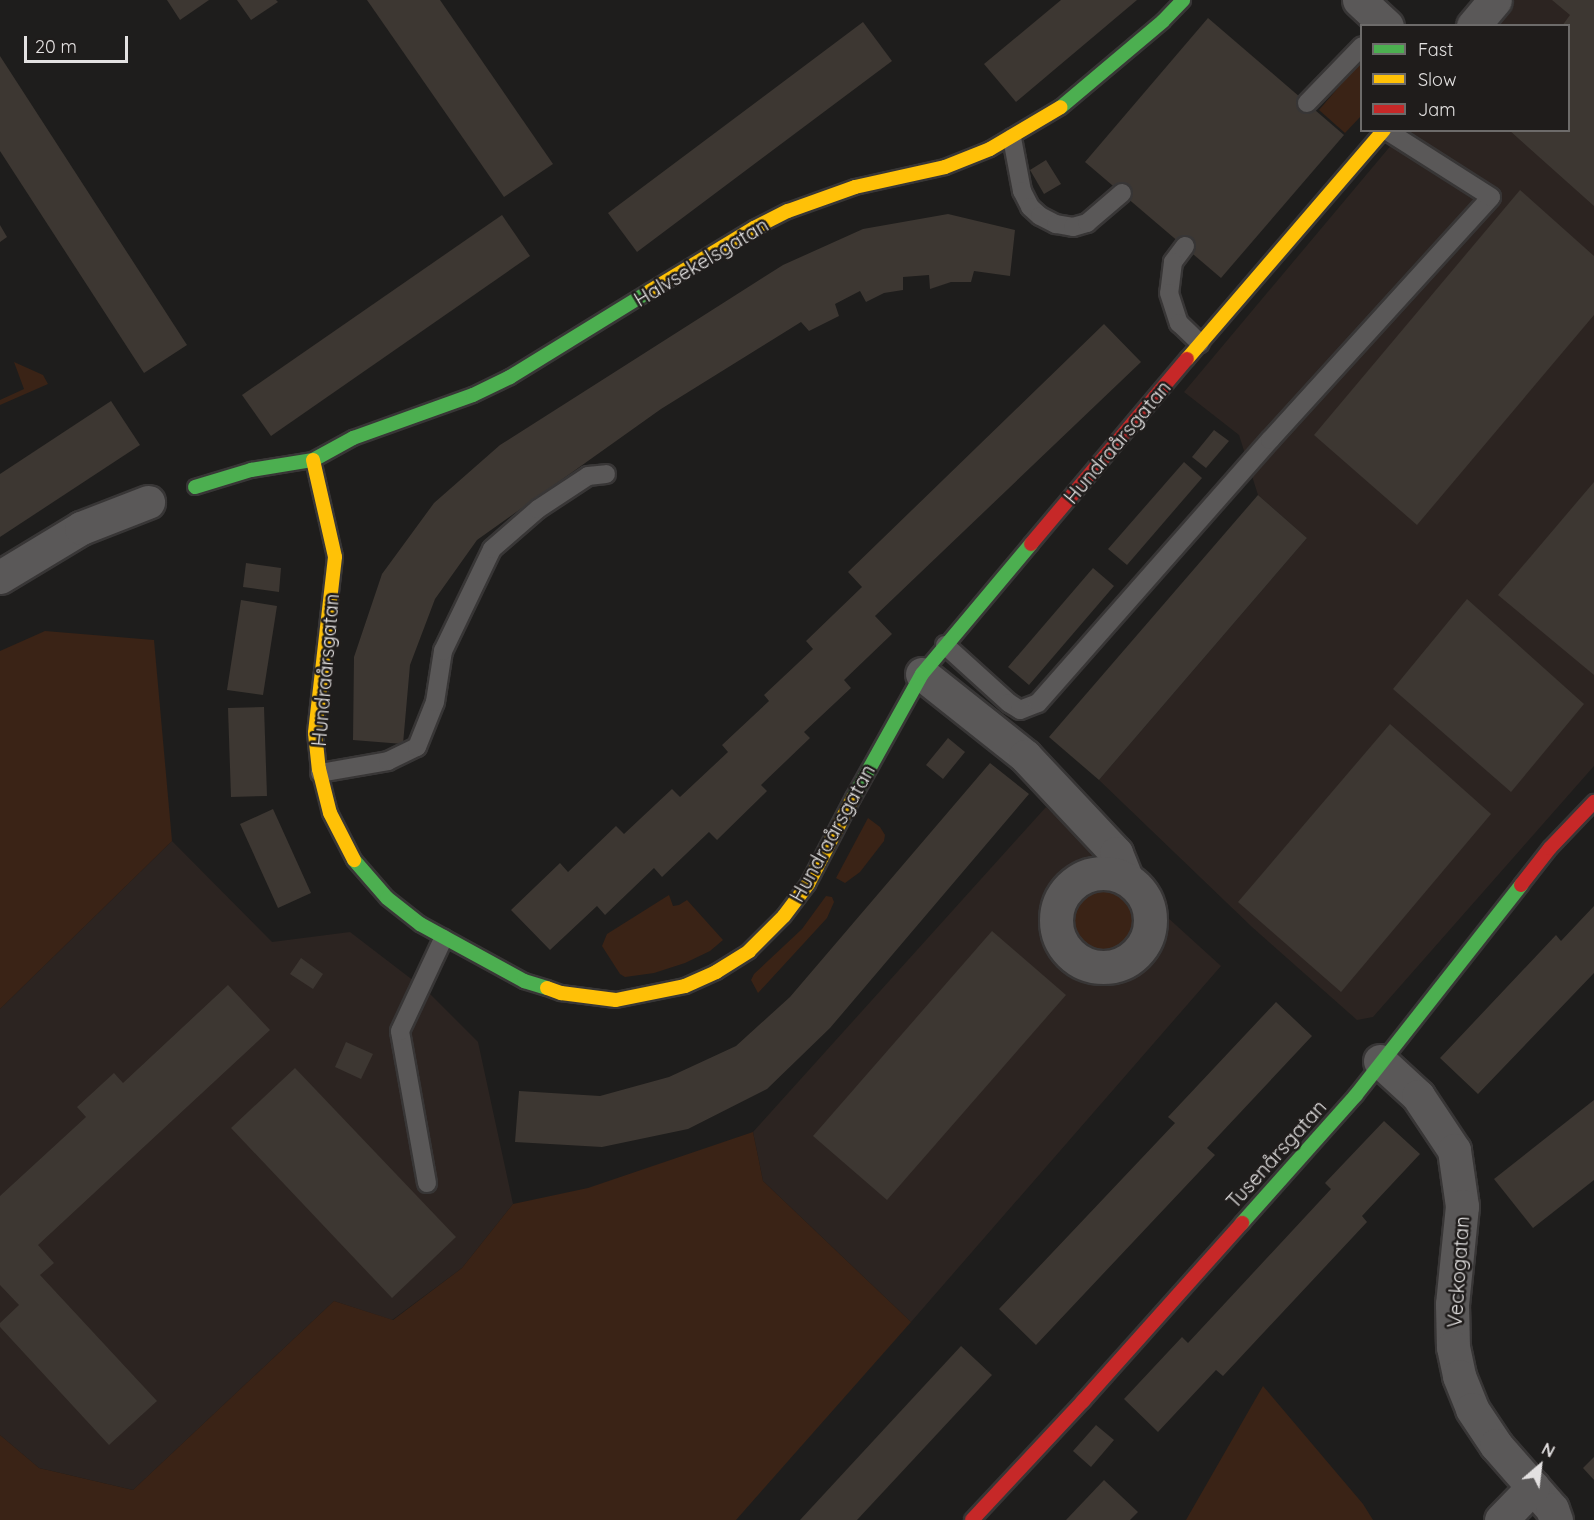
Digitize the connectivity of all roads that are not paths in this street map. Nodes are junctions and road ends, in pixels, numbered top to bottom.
1 (1183, 0) edge
2 (1359, 0) edge
3 (1496, 0) edge
4 (1383, 24) edge
5 (1475, 24) edge
6 (1360, 48) edge
7 (1306, 102) dead end
8 (1383, 132) edge
9 (1388, 132) edge
10 (1012, 138) junction
11 (1122, 193) dead end
12 (1185, 246) dead end
13 (1200, 343) junction
14 (313, 460) junction
15 (606, 474) dead end
16 (195, 488) dead end
17 (148, 502) dead end
18 (0, 578) edge
19 (945, 645) junction
20 (922, 674) junction
21 (320, 773) junction
22 (1594, 802) edge
23 (1126, 878) dead end
24 (443, 939) junction
25 (1380, 1061) junction
26 (427, 1183) dead end
27 (1533, 1487) junction
28 (972, 1520) edge
29 (1501, 1520) edge
30 (1556, 1520) edge

1 - 10 street, Halvsekelsgatan
2 - 4 street
3 - 5 street
6 - 7 lane
8 - 13 street, Hundraårsgatan
9 - 19 lane
10 - 11 lane
10 - 14 street, Halvsekelsgatan
12 - 13 lane
13 - 19 street, Hundraårsgatan
14 - 16 street, Halvsekelsgatan
14 - 21 street, Hundraårsgatan
15 - 21 lane
17 - 18 street
19 - 20 street, Hundraårsgatan
20 - 23 street
20 - 24 street, Hundraårsgatan
21 - 24 street, Hundraårsgatan
22 - 25 street, Tusenårsgatan
24 - 26 lane
25 - 27 street, Veckogatan
25 - 28 street, Tusenårsgatan
27 - 29 street
27 - 30 street, Veckogatan

